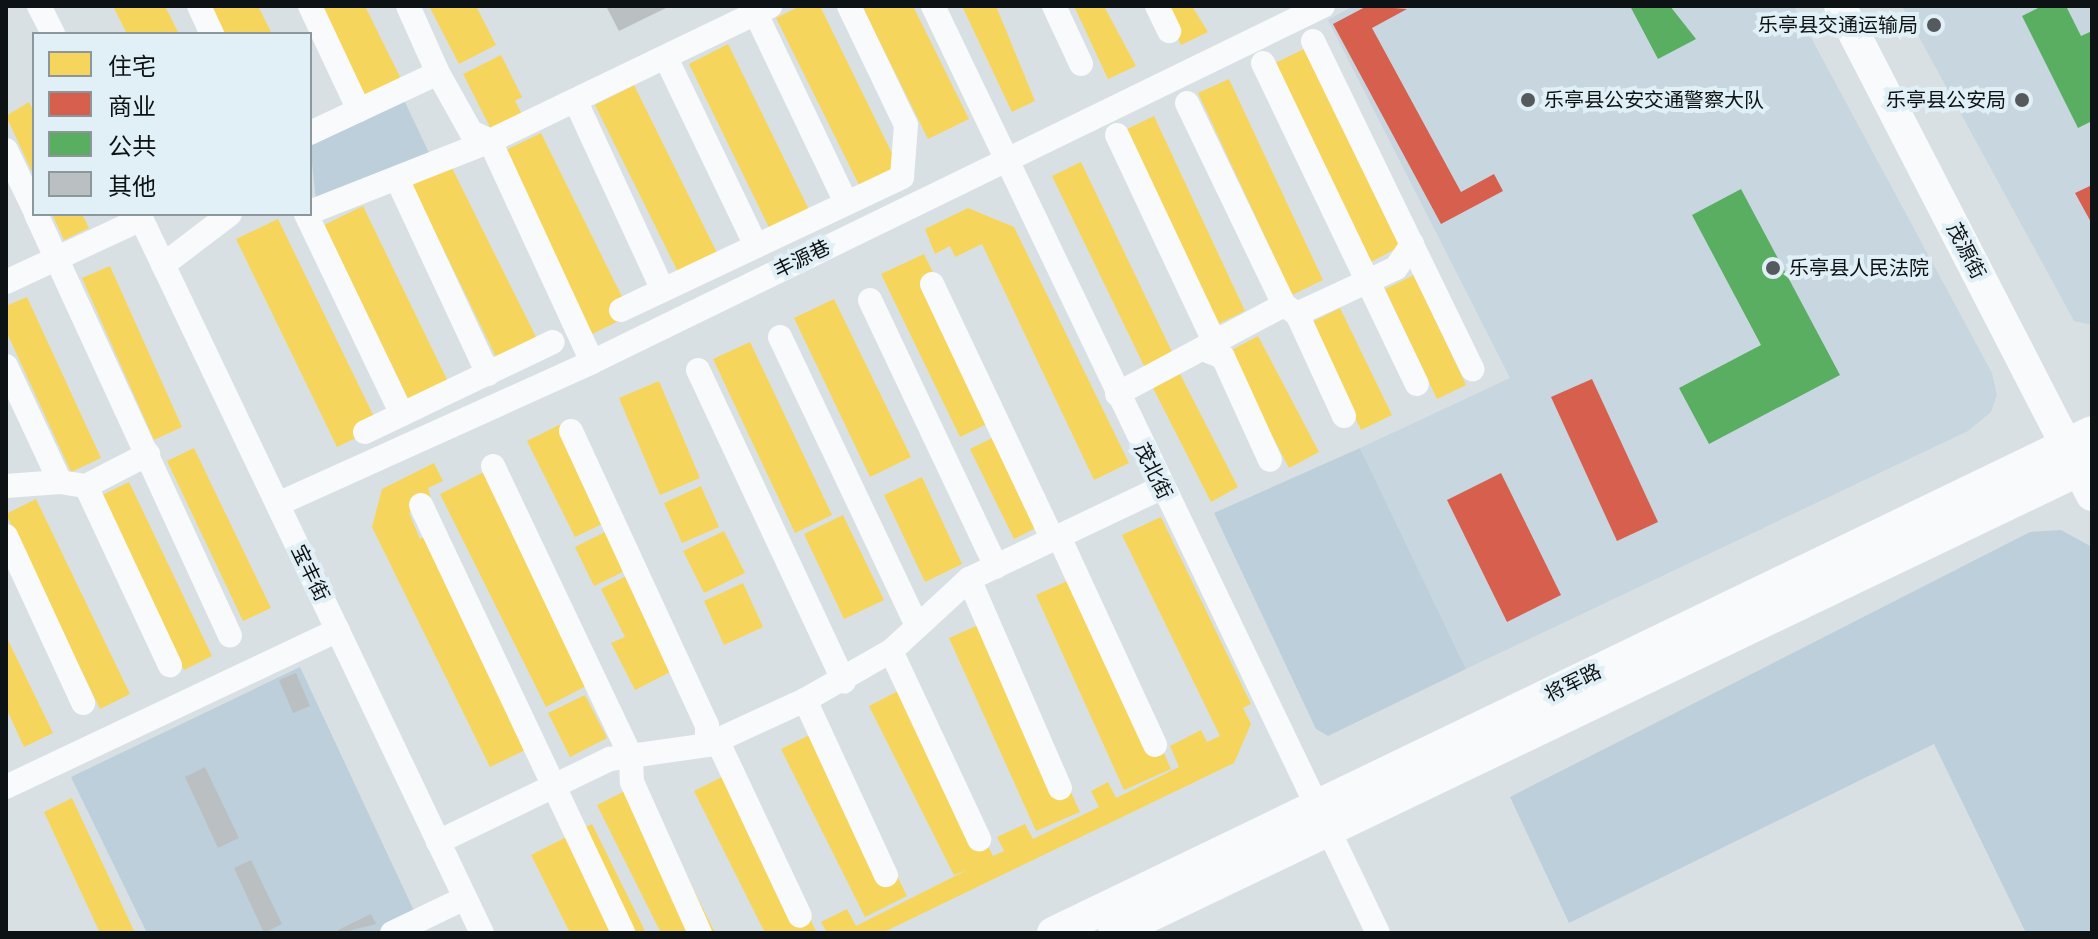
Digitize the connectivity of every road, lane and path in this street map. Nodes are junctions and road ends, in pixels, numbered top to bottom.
1 (39, 6) edge
2 (199, 6) edge
3 (310, 6) edge
4 (408, 6) edge
5 (849, 6) edge
6 (933, 6) edge
7 (1054, 6) edge
8 (1157, 6) edge
9 (1323, 6) edge
10 (1840, 6) edge
11 (763, 10) edge
12 (1169, 31) dead end
13 (52, 32) edge
14 (211, 32) edge
15 (1313, 41) dead end
16 (666, 58) junction
17 (1263, 63) dead end
18 (1081, 64) dead end
19 (438, 73) junction
20 (576, 102) junction
21 (1187, 103) dead end
22 (359, 110) junction
23 (312, 132) edge
24 (1117, 135) dead end
25 (490, 141) junction
26 (6, 150) edge
27 (1004, 159) junction
28 (398, 181) junction
29 (846, 203) junction
30 (32, 206) edge
31 (312, 212) edge
32 (37, 216) edge
33 (227, 216) edge
34 (309, 216) edge
35 (140, 217) edge
36 (1412, 244) junction
37 (756, 246) junction
38 (57, 258) junction
39 (163, 265) junction
40 (6, 282) edge
41 (1368, 282) junction
42 (932, 284) dead end
43 (663, 290) junction
44 (870, 300) dead end
45 (621, 310) dead end
46 (1290, 310) junction
47 (780, 337) dead end
48 (553, 342) dead end
49 (1210, 345) junction
50 (592, 362) junction
51 (6, 366) edge
52 (1472, 369) dead end
53 (698, 370) dead end
54 (488, 374) junction
55 (1417, 384) dead end
56 (1117, 394) junction
57 (402, 414) junction
58 (1344, 416) dead end
59 (571, 431) dead end
60 (365, 432) dead end
61 (148, 454) junction
62 (1270, 460) dead end
63 (2084, 461) edge
64 (493, 466) dead end
65 (60, 482) junction
66 (6, 486) edge
67 (86, 486) junction
68 (1161, 488) junction
69 (278, 504) junction
70 (421, 505) dead end
71 (6, 536) edge
72 (1056, 538) junction
73 (996, 567) junction
74 (969, 579) junction
75 (916, 623) junction
76 (338, 630) junction
77 (230, 635) dead end
78 (891, 651) junction
79 (170, 665) dead end
80 (844, 681) junction
81 (805, 700) junction
82 (83, 703) dead end
83 (713, 744) junction
84 (1155, 745) dead end
85 (631, 757) junction
86 (553, 785) junction
87 (6, 787) edge
88 (1060, 788) dead end
89 (1323, 818) junction
90 (979, 839) dead end
91 (438, 842) junction
92 (886, 875) dead end
93 (465, 898) junction
94 (800, 916) dead end
95 (392, 933) edge
96 (482, 933) edge
97 (623, 933) edge
98 (700, 933) edge
99 (1053, 933) edge
100 (1114, 933) edge
101 (1378, 933) edge

1 - 13 street
2 - 14 street
3 - 22 street
4 - 19 street
5 - 29 street
6 - 27 street, 茂北街
7 - 18 street
8 - 12 street
9 - 27 street, 丰源巷
10 - 63 main road, 茂源街
11 - 16 street
11 - 29 street
15 - 36 street
16 - 20 street
16 - 37 street
17 - 41 street
19 - 22 street
19 - 25 street
20 - 25 street
20 - 43 street
21 - 46 street
22 - 23 street
24 - 49 street
25 - 28 street
25 - 50 street
26 - 30 street
27 - 50 street, 丰源巷
27 - 56 street, 茂北街
28 - 31 street
28 - 54 street
29 - 37 street
32 - 38 street
33 - 39 street
34 - 57 street
35 - 38 street
35 - 39 street, 宝丰街
36 - 41 street
36 - 52 street
37 - 43 street
38 - 40 street
38 - 61 street
39 - 69 street, 宝丰街
41 - 46 street
41 - 55 street
42 - 72 street
43 - 45 street
44 - 73 street
46 - 49 street
46 - 58 street
47 - 75 street
48 - 54 street
49 - 56 street
49 - 62 street
50 - 69 street, 丰源巷
51 - 65 street
53 - 80 street
54 - 57 street
56 - 68 street, 茂北街
57 - 60 street
59 - 83 street
61 - 67 street
61 - 77 street
63 - 89 main road, 将军路
64 - 85 street
65 - 66 street
65 - 67 street
67 - 79 street
68 - 72 street
68 - 89 street, 茂北街
69 - 76 street, 宝丰街
70 - 86 street
71 - 82 street
72 - 73 street
72 - 84 street
73 - 74 street
74 - 75 street
74 - 88 street
75 - 78 street
76 - 87 street
76 - 91 street, 宝丰街
78 - 80 street
78 - 90 street
80 - 81 street
81 - 83 street
81 - 92 street
83 - 85 street
83 - 94 street
85 - 86 street
85 - 98 street
86 - 91 street
86 - 97 street
89 - 99 main road, 将军路
89 - 100 main road, 将军路
89 - 101 street, 茂北街
91 - 93 street, 宝丰街
93 - 95 street
93 - 96 street, 宝丰街

